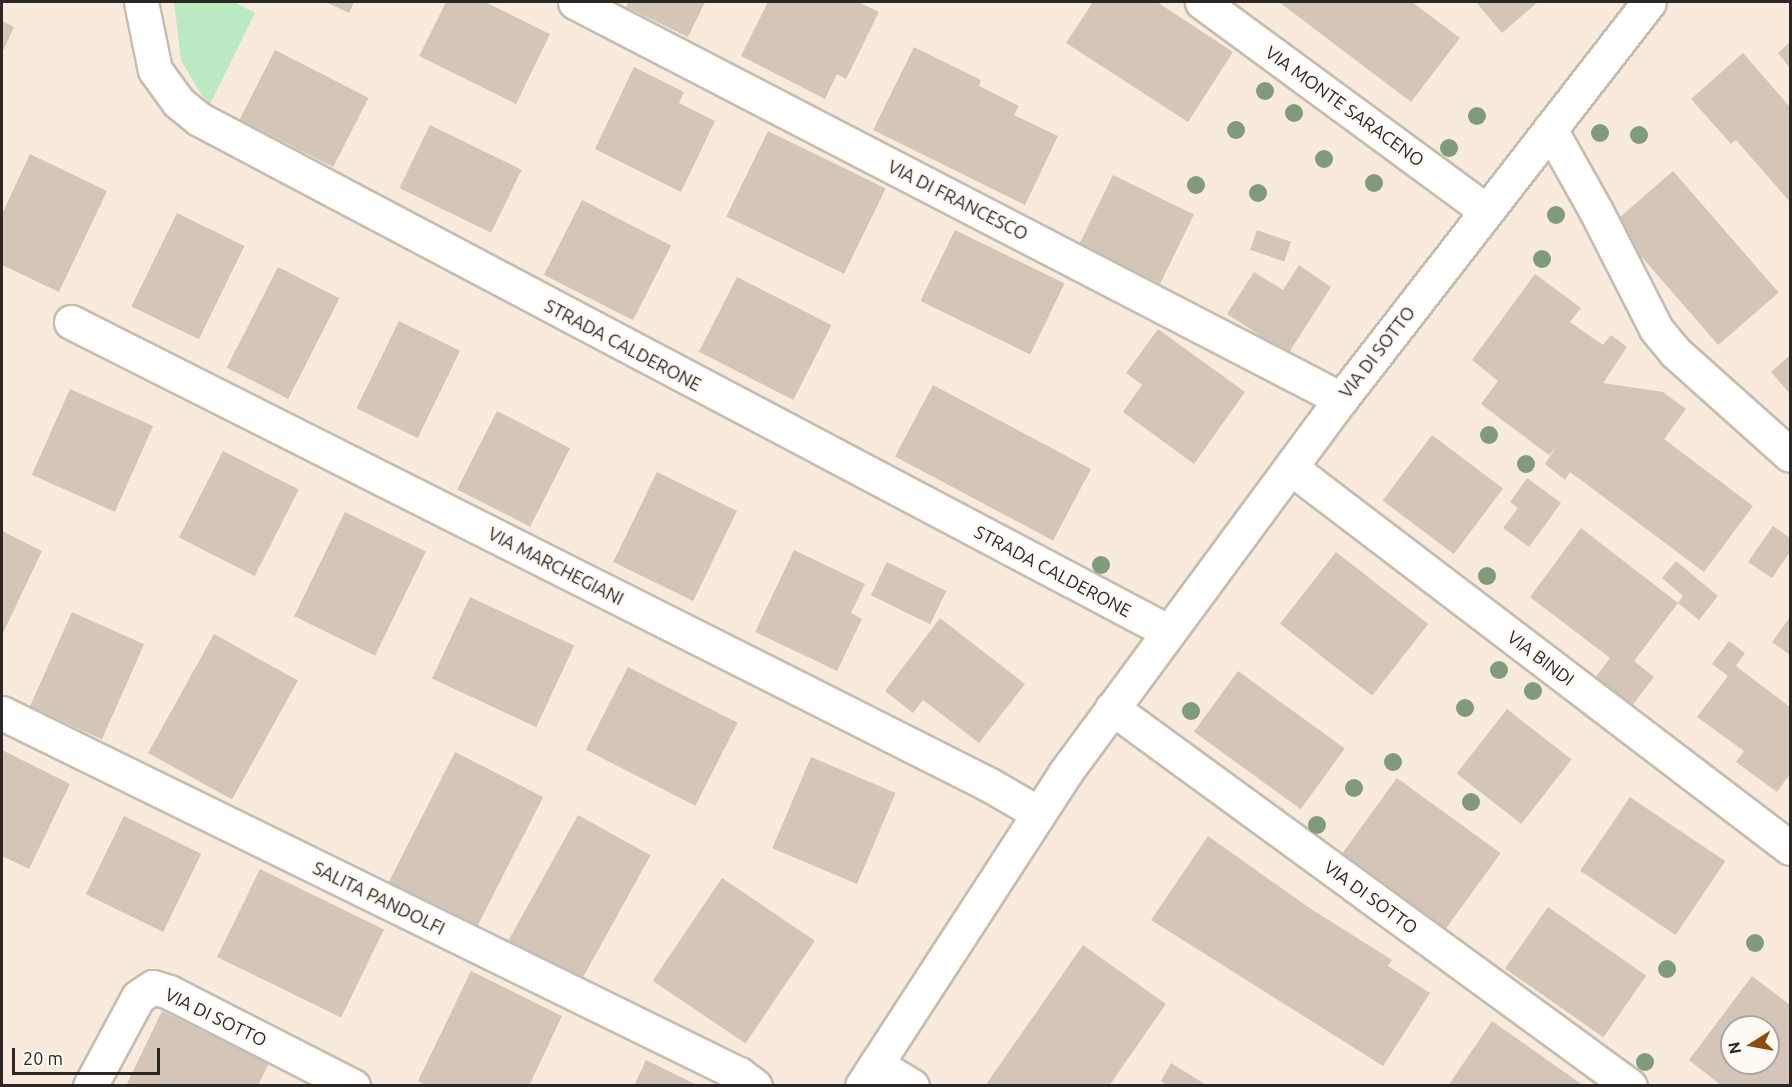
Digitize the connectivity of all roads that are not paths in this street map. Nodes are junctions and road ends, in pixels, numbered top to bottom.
1 (141, 2) edge
2 (575, 2) edge
3 (1202, 2) edge
4 (1644, 3) edge
5 (1550, 129) junction
6 (1487, 211) junction
7 (71, 322) dead end
8 (1341, 399) junction
9 (1791, 455) edge
10 (1291, 468) junction
11 (1169, 632) junction
12 (1112, 708) junction
13 (2, 713) edge
14 (1038, 813) junction
15 (1791, 848) edge
16 (869, 1075) edge
17 (90, 1086) edge
18 (353, 1086) edge
19 (755, 1086) edge
20 (912, 1086) edge
21 (1630, 1086) edge

1 - 11 street, STRADA CALDERONE
2 - 8 street, VIA DI FRANCESCO
3 - 6 street, VIA MONTE SARACENO
4 - 5 street, VIA DI SOTTO
5 - 6 street, VIA DI SOTTO
5 - 9 street
6 - 8 street, VIA DI SOTTO
7 - 14 street, VIA MARCHEGIANI
8 - 10 street, VIA DI SOTTO
10 - 11 street, VIA DI SOTTO
10 - 15 street, VIA BINDI
11 - 12 street, VIA DI SOTTO
12 - 14 street, VIA DI SOTTO
12 - 21 street, VIA DI SOTTO
13 - 19 street, SALITA PANDOLFI
14 - 16 street, VIA DI SOTTO
16 - 20 street
17 - 18 street, VIA DI SOTTO

